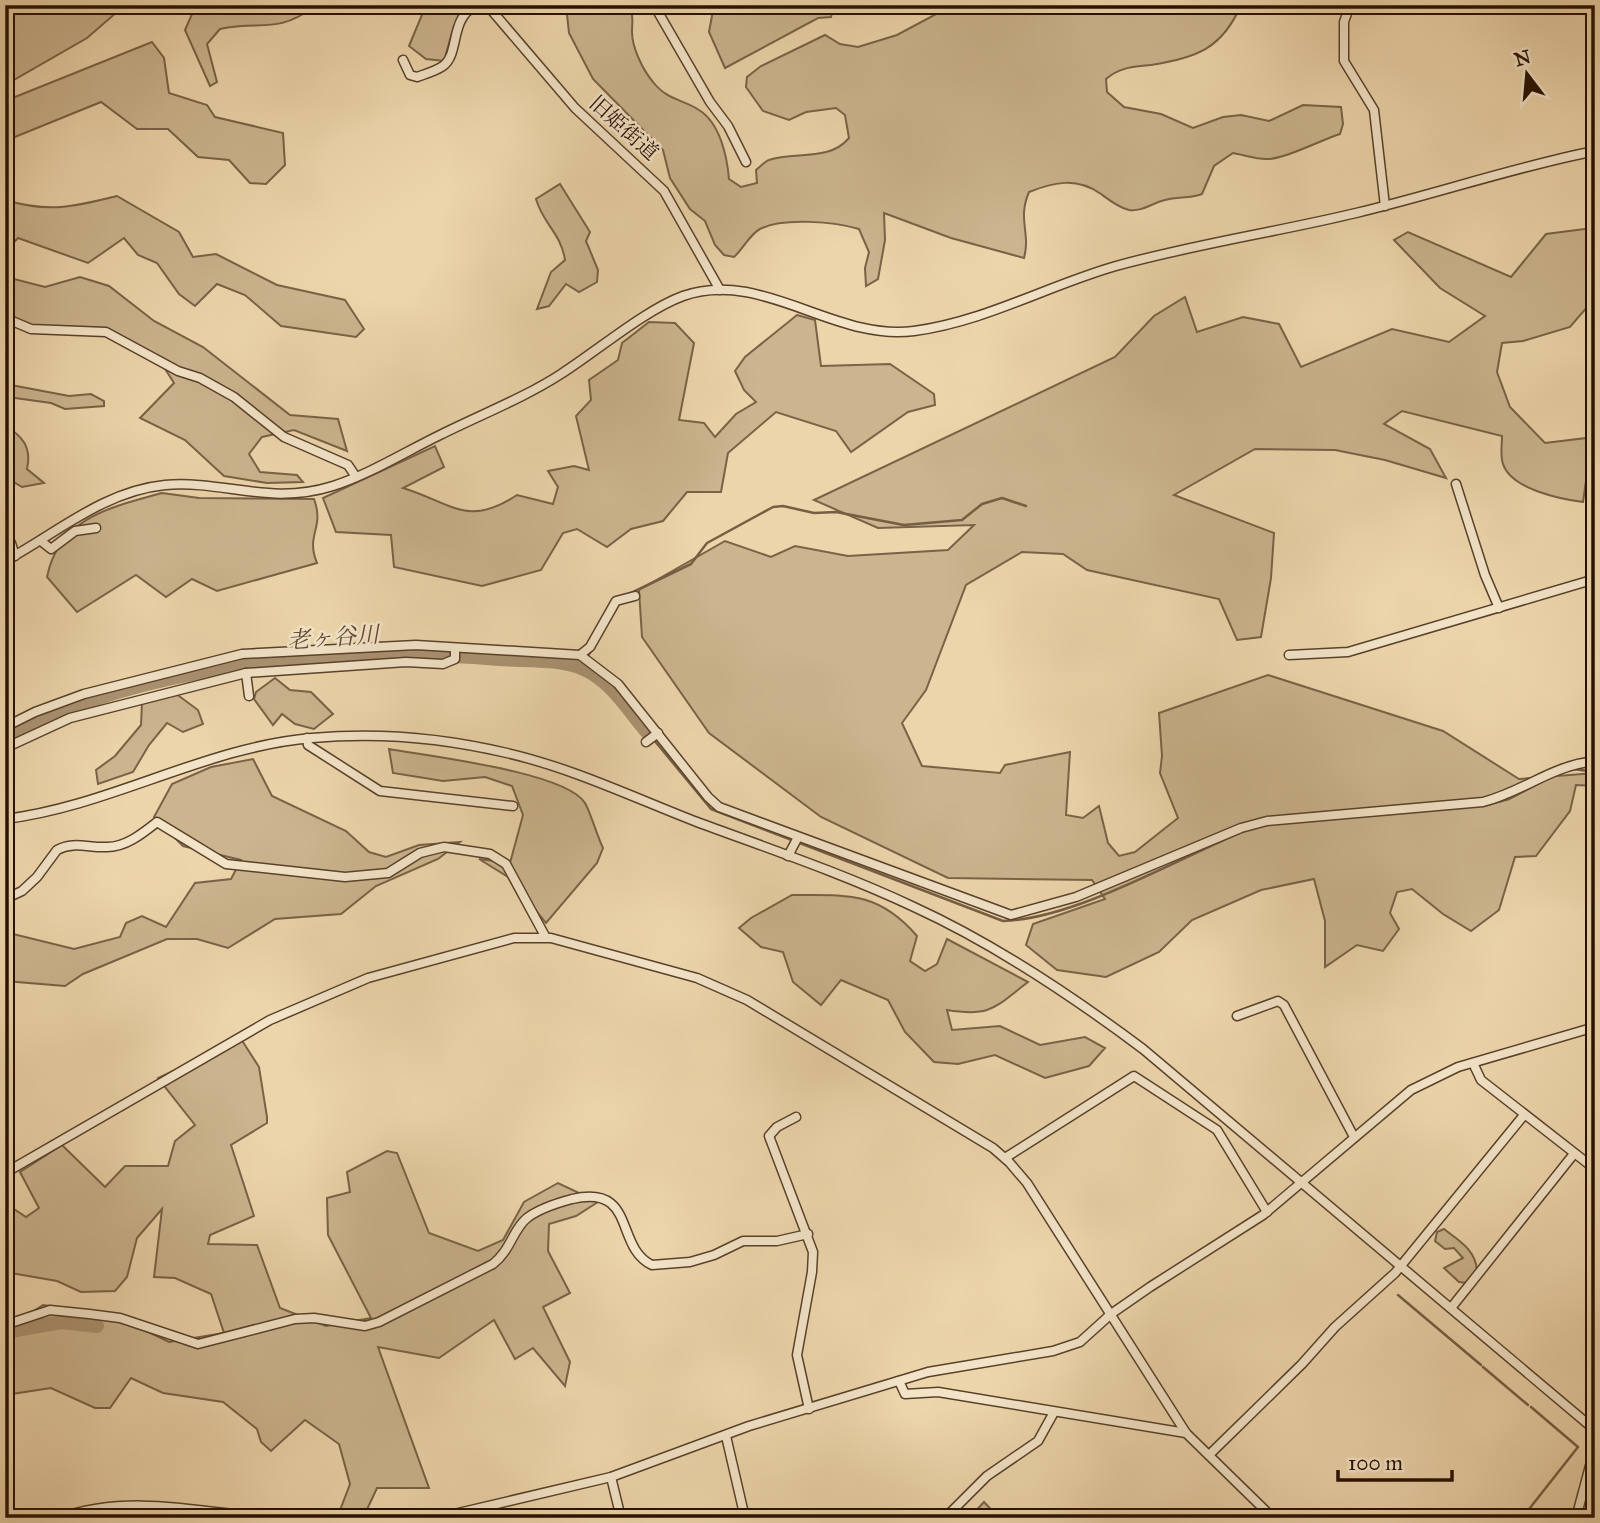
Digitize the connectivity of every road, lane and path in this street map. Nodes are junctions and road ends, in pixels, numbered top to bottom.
1 (476, 5) edge
2 (487, 5) edge
3 (654, 5) edge
4 (1350, 5) edge
5 (403, 60) dead end
6 (1595, 151) edge
7 (746, 162) dead end
8 (1385, 206) junction
9 (720, 290) junction
10 (5, 318) edge
11 (356, 477) junction
12 (1456, 484) dead end
13 (96, 528) dead end
14 (5, 538) edge
15 (41, 541) junction
16 (15, 556) junction
17 (5, 561) edge
18 (1595, 579) edge
19 (635, 596) dead end
20 (1499, 608) junction
21 (455, 649) junction
22 (1289, 654) dead end
23 (584, 657) junction
24 (246, 673) junction
25 (249, 696) dead end
26 (5, 727) edge
27 (658, 733) junction
28 (307, 738) junction
29 (646, 742) dead end
30 (5, 748) edge
31 (1595, 761) edge
32 (513, 806) dead end
33 (5, 819) edge
34 (797, 838) junction
35 (790, 852) junction
36 (5, 899) edge
37 (545, 936) junction
38 (1237, 1016) dead end
39 (1595, 1027) edge
40 (1473, 1063) junction
41 (1524, 1115) junction
42 (796, 1117) dead end
43 (1354, 1137) junction
44 (1573, 1155) junction
45 (1005, 1158) junction
46 (1595, 1168) edge
47 (5, 1172) edge
48 (1301, 1183) junction
49 (1267, 1212) junction
50 (808, 1234) junction
51 (1401, 1266) junction
52 (1451, 1308) junction
53 (1111, 1314) junction
54 (5, 1325) edge
55 (899, 1381) junction
56 (808, 1409) junction
57 (1053, 1414) junction
58 (1595, 1430) edge
59 (1186, 1433) junction
60 (726, 1436) junction
61 (1595, 1447) edge
62 (1209, 1455) junction
63 (611, 1476) junction
64 (60, 1518) edge
65 (266, 1518) edge
66 (437, 1518) edge
67 (621, 1518) edge
68 (745, 1518) edge
69 (945, 1518) edge
70 (1273, 1518) edge
71 (1576, 1518) edge

1 - 5 street
2 - 9 street, 旧姫街道
3 - 7 street
4 - 8 street
6 - 8 street
8 - 9 street
9 - 11 street
10 - 11 street
11 - 15 street
12 - 20 street
13 - 15 street
14 - 16 street
15 - 16 street
16 - 17 street
18 - 20 street
19 - 23 street
20 - 22 street
21 - 23 street
21 - 24 street
21 - 26 street
23 - 27 street
24 - 25 street
24 - 30 street
27 - 29 street
27 - 34 street
28 - 32 street
28 - 33 street
28 - 35 street
31 - 34 street
34 - 35 street
35 - 48 street
36 - 37 street
37 - 45 street
37 - 47 street
38 - 43 street
39 - 40 street
40 - 41 street
40 - 43 street
41 - 44 street
41 - 51 street
42 - 50 street
43 - 48 street
44 - 46 street
44 - 52 street
45 - 49 street
45 - 53 street
48 - 49 street
48 - 51 street
49 - 53 street
50 - 54 street
50 - 56 street
51 - 52 street
51 - 62 street
52 - 58 street
53 - 55 street
53 - 59 street
55 - 56 street
55 - 57 street
56 - 60 street
57 - 59 street
57 - 69 street
59 - 62 street
60 - 63 street
60 - 68 street
61 - 71 street
62 - 70 street
63 - 66 street
63 - 67 street
64 - 65 street

